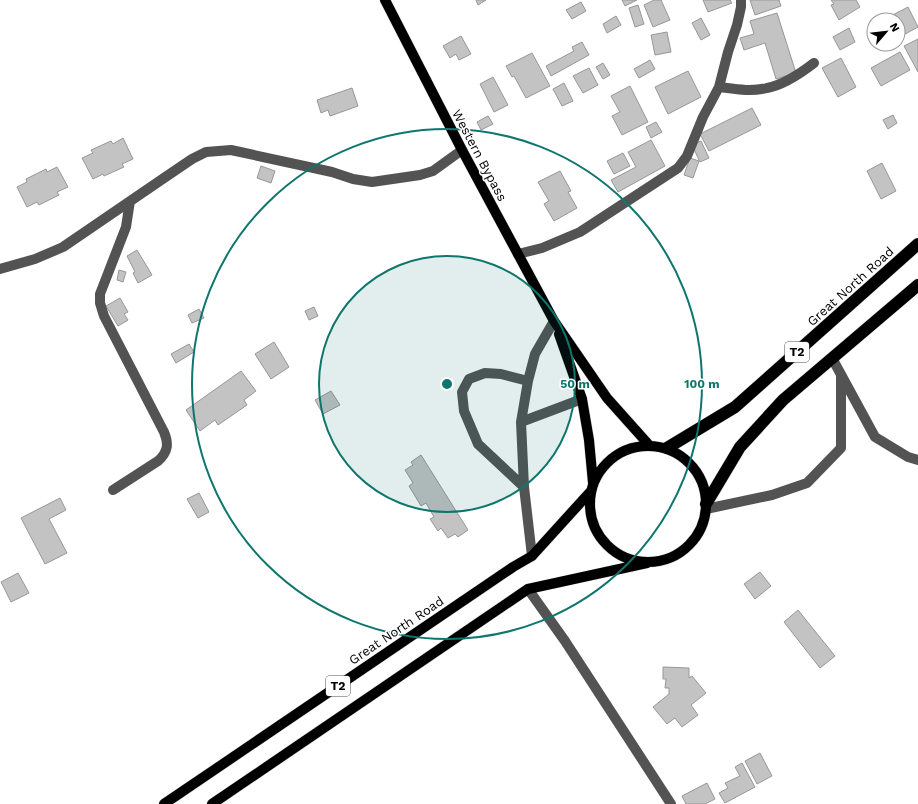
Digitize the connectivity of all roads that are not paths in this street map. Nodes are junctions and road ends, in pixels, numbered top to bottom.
1 (385, 0) edge
2 (741, 0) edge
3 (814, 63) dead end
4 (719, 87) junction
5 (462, 150) junction
6 (130, 200) junction
7 (918, 244) edge
8 (518, 254) junction
9 (0, 269) edge
10 (918, 285) edge
11 (554, 321) junction
12 (832, 358) junction
13 (841, 375) junction
14 (528, 381) junction
15 (582, 399) junction
16 (521, 422) junction
17 (649, 445) junction
18 (666, 448) junction
19 (918, 460) edge
20 (524, 487) junction
21 (592, 487) junction
22 (113, 490) dead end
23 (706, 506) junction
24 (532, 556) junction
25 (647, 562) junction
26 (528, 589) junction
27 (164, 804) edge
28 (212, 804) edge
29 (671, 804) edge

1 - 5 main road, Western Bypass
2 - 4 street
3 - 4 street
4 - 8 street
5 - 6 street
5 - 8 main road, Western Bypass
6 - 9 street
6 - 22 street
7 - 18 highway, Great North Road / T2
8 - 11 main road, Western Bypass
10 - 12 highway, T2
11 - 14 street
11 - 15 main road, Western Bypass
11 - 17 main road, Western Bypass
12 - 13 street
12 - 23 highway, T2
13 - 19 street
13 - 23 street
14 - 16 street
14 - 20 street
15 - 16 street
15 - 21 main road, Western Bypass
16 - 20 street
17 - 18 main road
17 - 21 main road
18 - 23 main road
20 - 24 street
21 - 24 main road, Great North Road / T2
21 - 25 main road
23 - 25 main road
24 - 27 main road, Great North Road / T2
25 - 26 main road, T2
26 - 28 main road, T2
26 - 29 street

